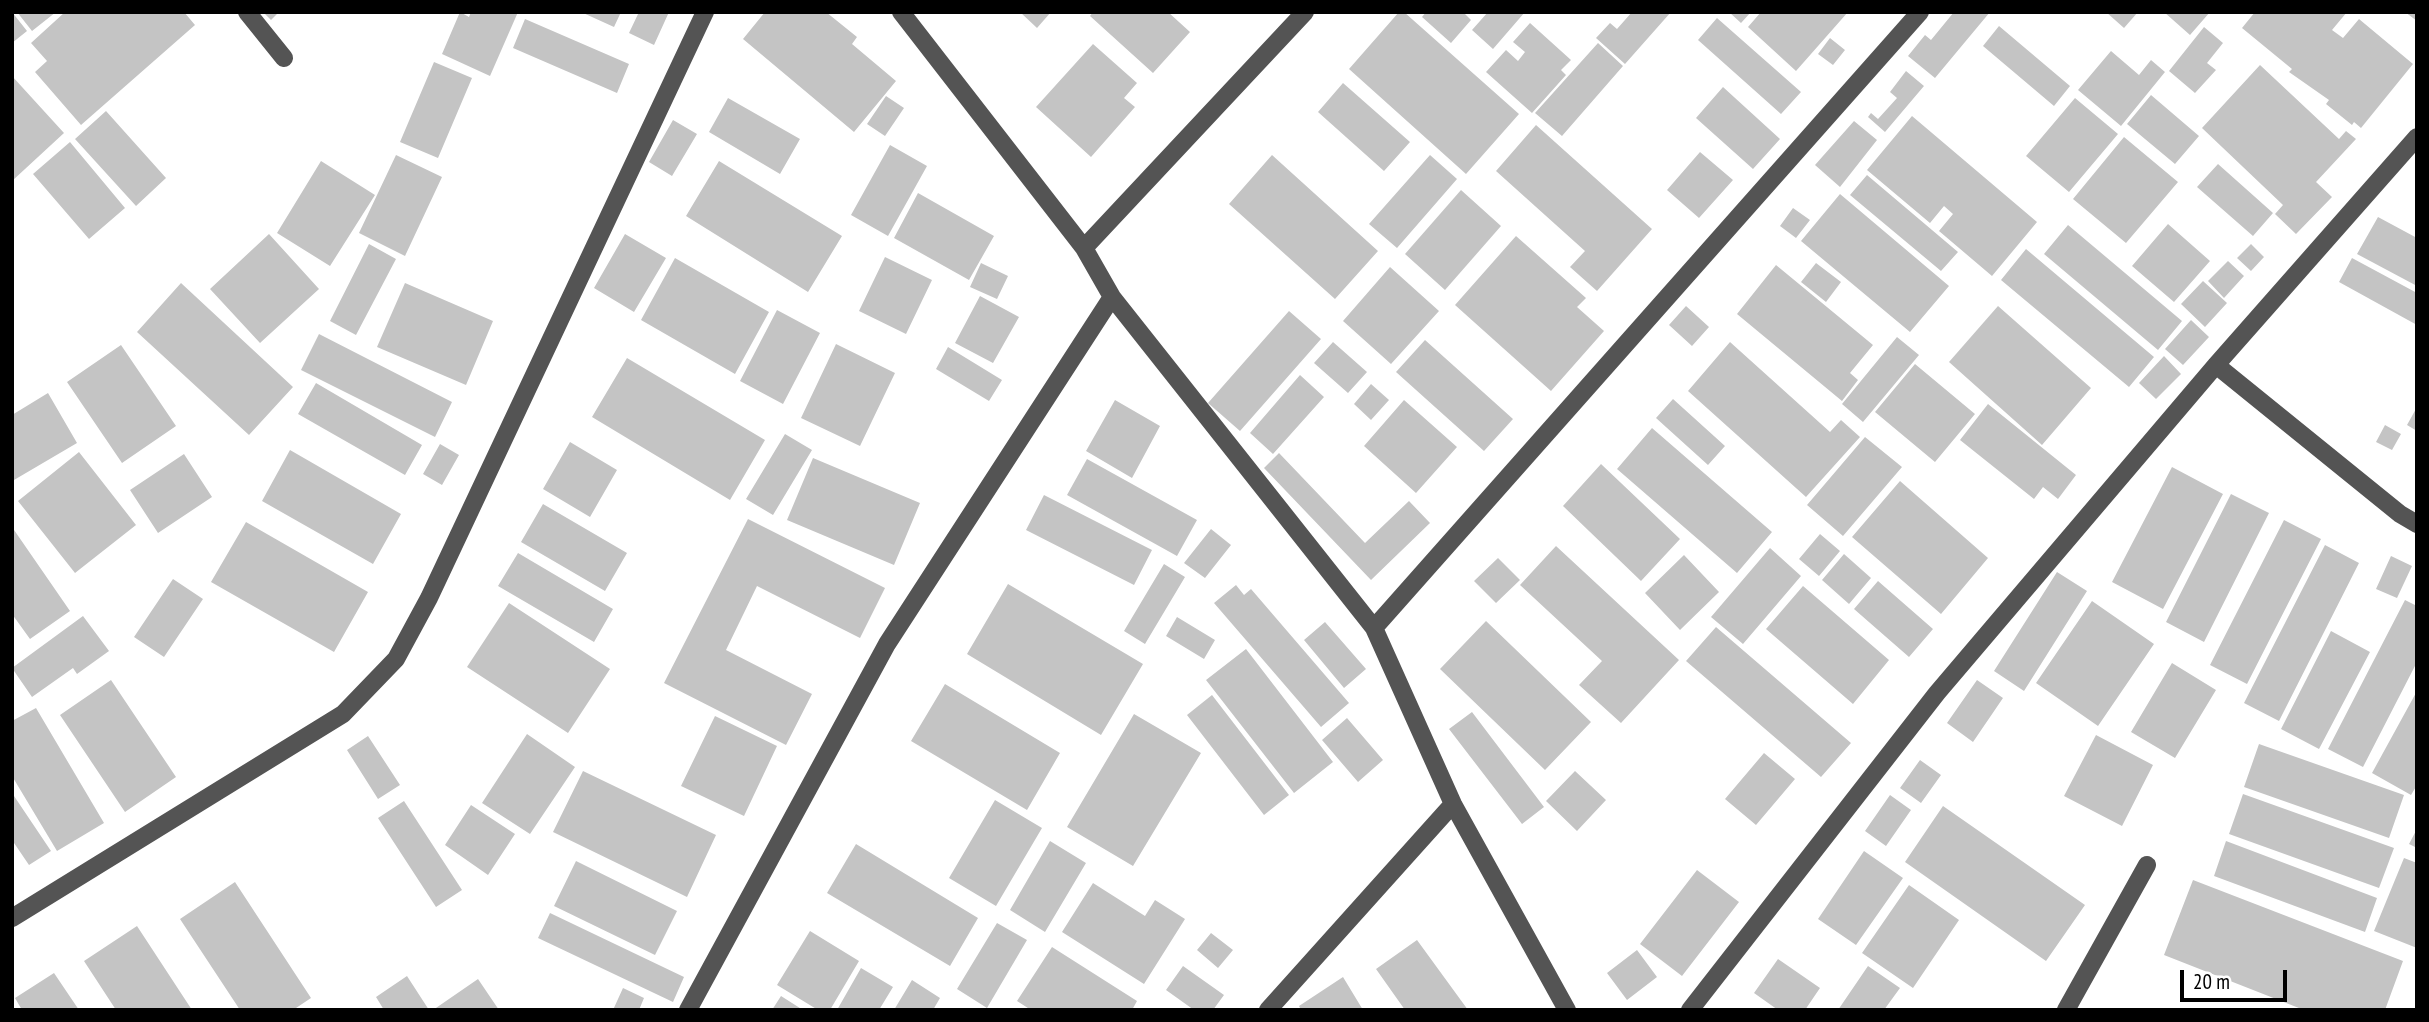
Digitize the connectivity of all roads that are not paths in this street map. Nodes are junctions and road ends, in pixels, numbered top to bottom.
1 (247, 12) edge
2 (705, 12) edge
3 (901, 12) edge
4 (1305, 12) edge
5 (1920, 12) edge
6 (284, 58) dead end
7 (2417, 137) edge
8 (1084, 248) junction
9 (1112, 297) junction
10 (2216, 365) junction
11 (2417, 524) edge
12 (1374, 628) junction
13 (1453, 804) junction
14 (2147, 865) dead end
15 (12, 918) edge
16 (688, 1010) edge
17 (1268, 1010) edge
18 (1567, 1010) edge
19 (1690, 1010) edge
20 (2066, 1010) edge

1 - 6 street
2 - 15 street
3 - 8 street
4 - 8 street
5 - 12 street
7 - 10 street
8 - 9 street
9 - 12 street
9 - 16 street
10 - 11 street
10 - 19 street
12 - 13 street
13 - 17 street
13 - 18 street
14 - 20 street

